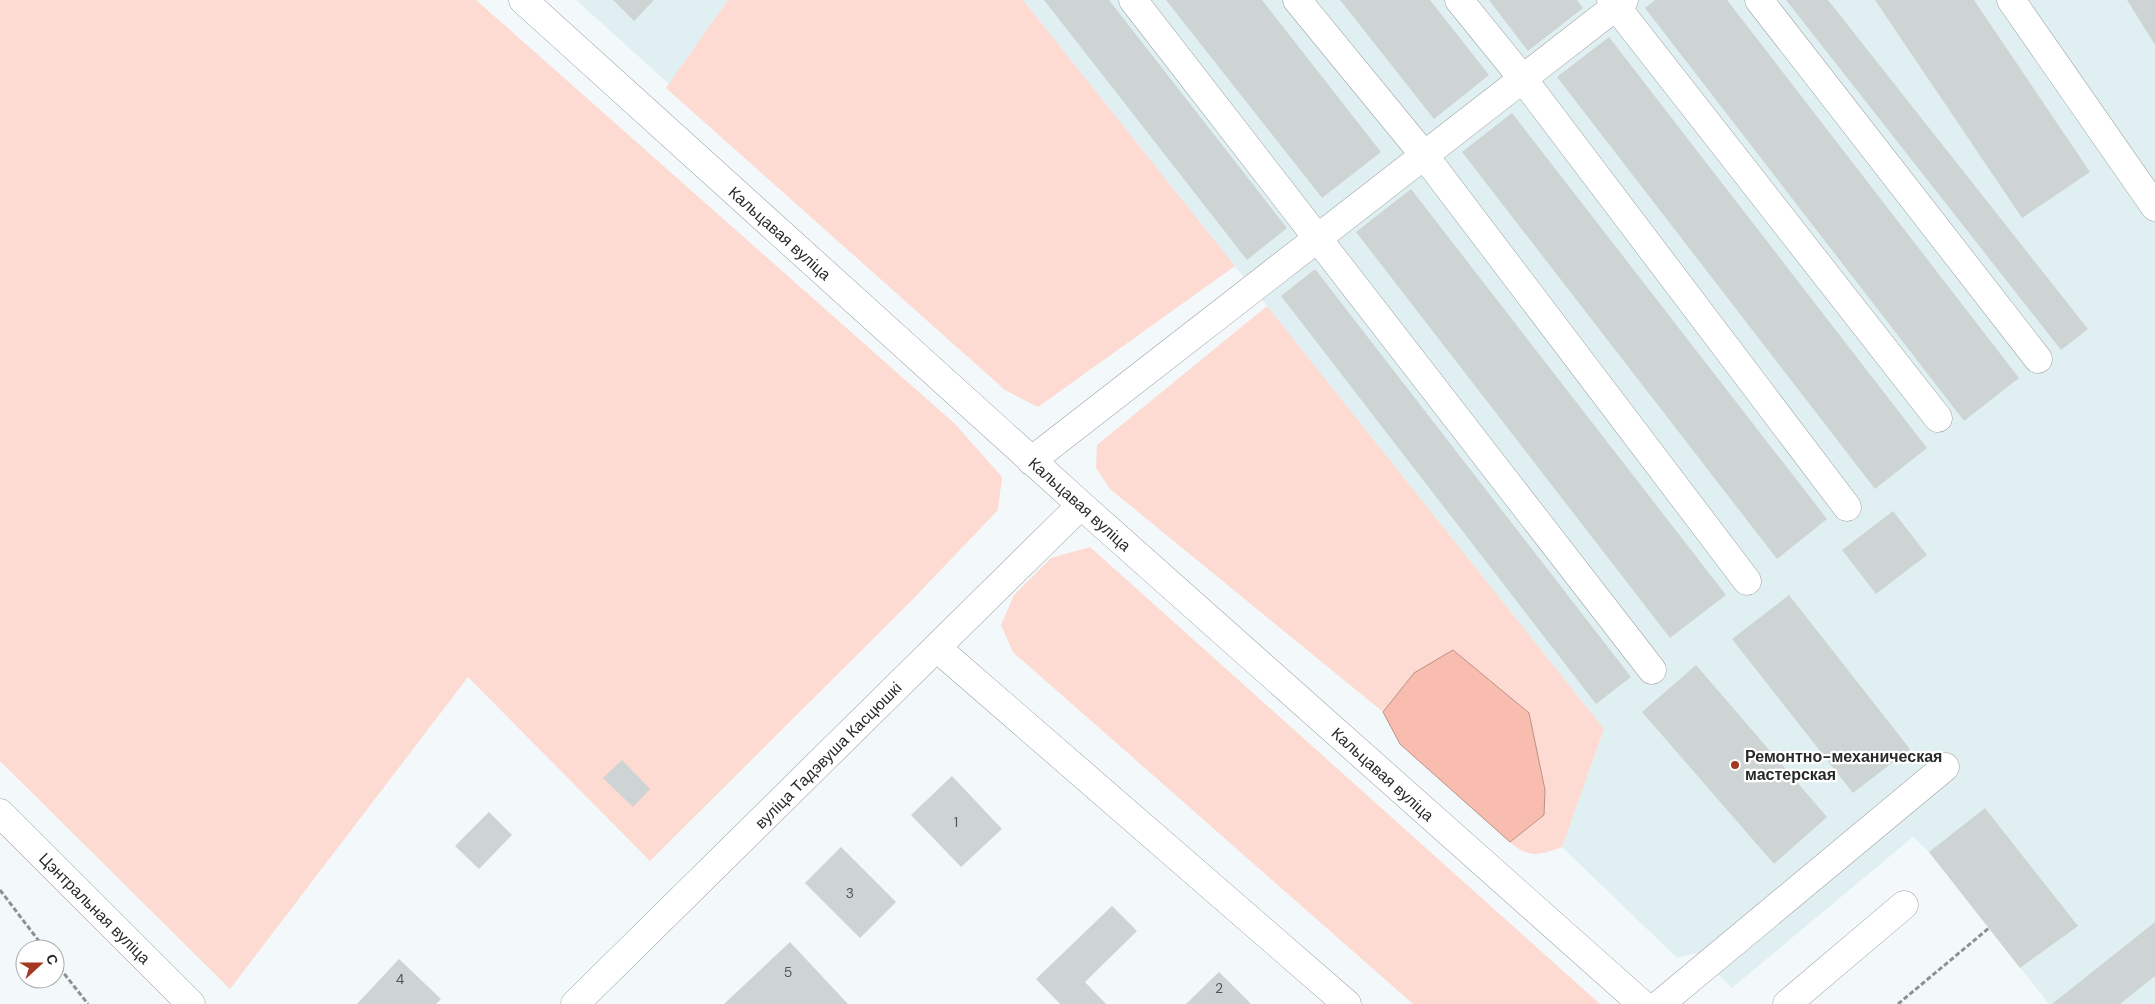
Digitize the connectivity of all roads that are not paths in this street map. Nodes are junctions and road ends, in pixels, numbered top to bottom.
1 (523, 0) edge
2 (1133, 0) edge
3 (1297, 0) edge
4 (1459, 0) edge
5 (1759, 0) edge
6 (2011, 0) edge
7 (1617, 2) edge
8 (1523, 79) junction
9 (1424, 155) junction
10 (2155, 207) edge
11 (1318, 237) junction
12 (2038, 359) dead end
13 (1938, 418) dead end
14 (1031, 461) junction
15 (1081, 505) junction
16 (1847, 507) dead end
17 (1747, 580) dead end
18 (937, 648) junction
19 (1652, 670) dead end
20 (1945, 767) dead end
21 (0, 812) edge
22 (1904, 904) dead end
23 (191, 1004) edge
24 (575, 1004) edge
25 (1347, 1004) edge
26 (1642, 1004) edge
27 (1660, 1004) edge
28 (1787, 1004) edge

1 - 14 street, Кальцавая вуліца
2 - 11 street
3 - 9 street
4 - 8 street
5 - 12 street
6 - 10 street
7 - 8 street
7 - 13 street
8 - 9 street
8 - 16 street
9 - 11 street
9 - 17 street
11 - 14 street
11 - 19 street
14 - 15 street, Кальцавая вуліца
15 - 18 street, вуліца Тадэвуша Касцюшкі
15 - 26 street, Кальцавая вуліца
18 - 24 street, вуліца Тадэвуша Касцюшкі
18 - 25 street
20 - 27 street
21 - 23 street, Цэнтральная вуліца
22 - 28 street

